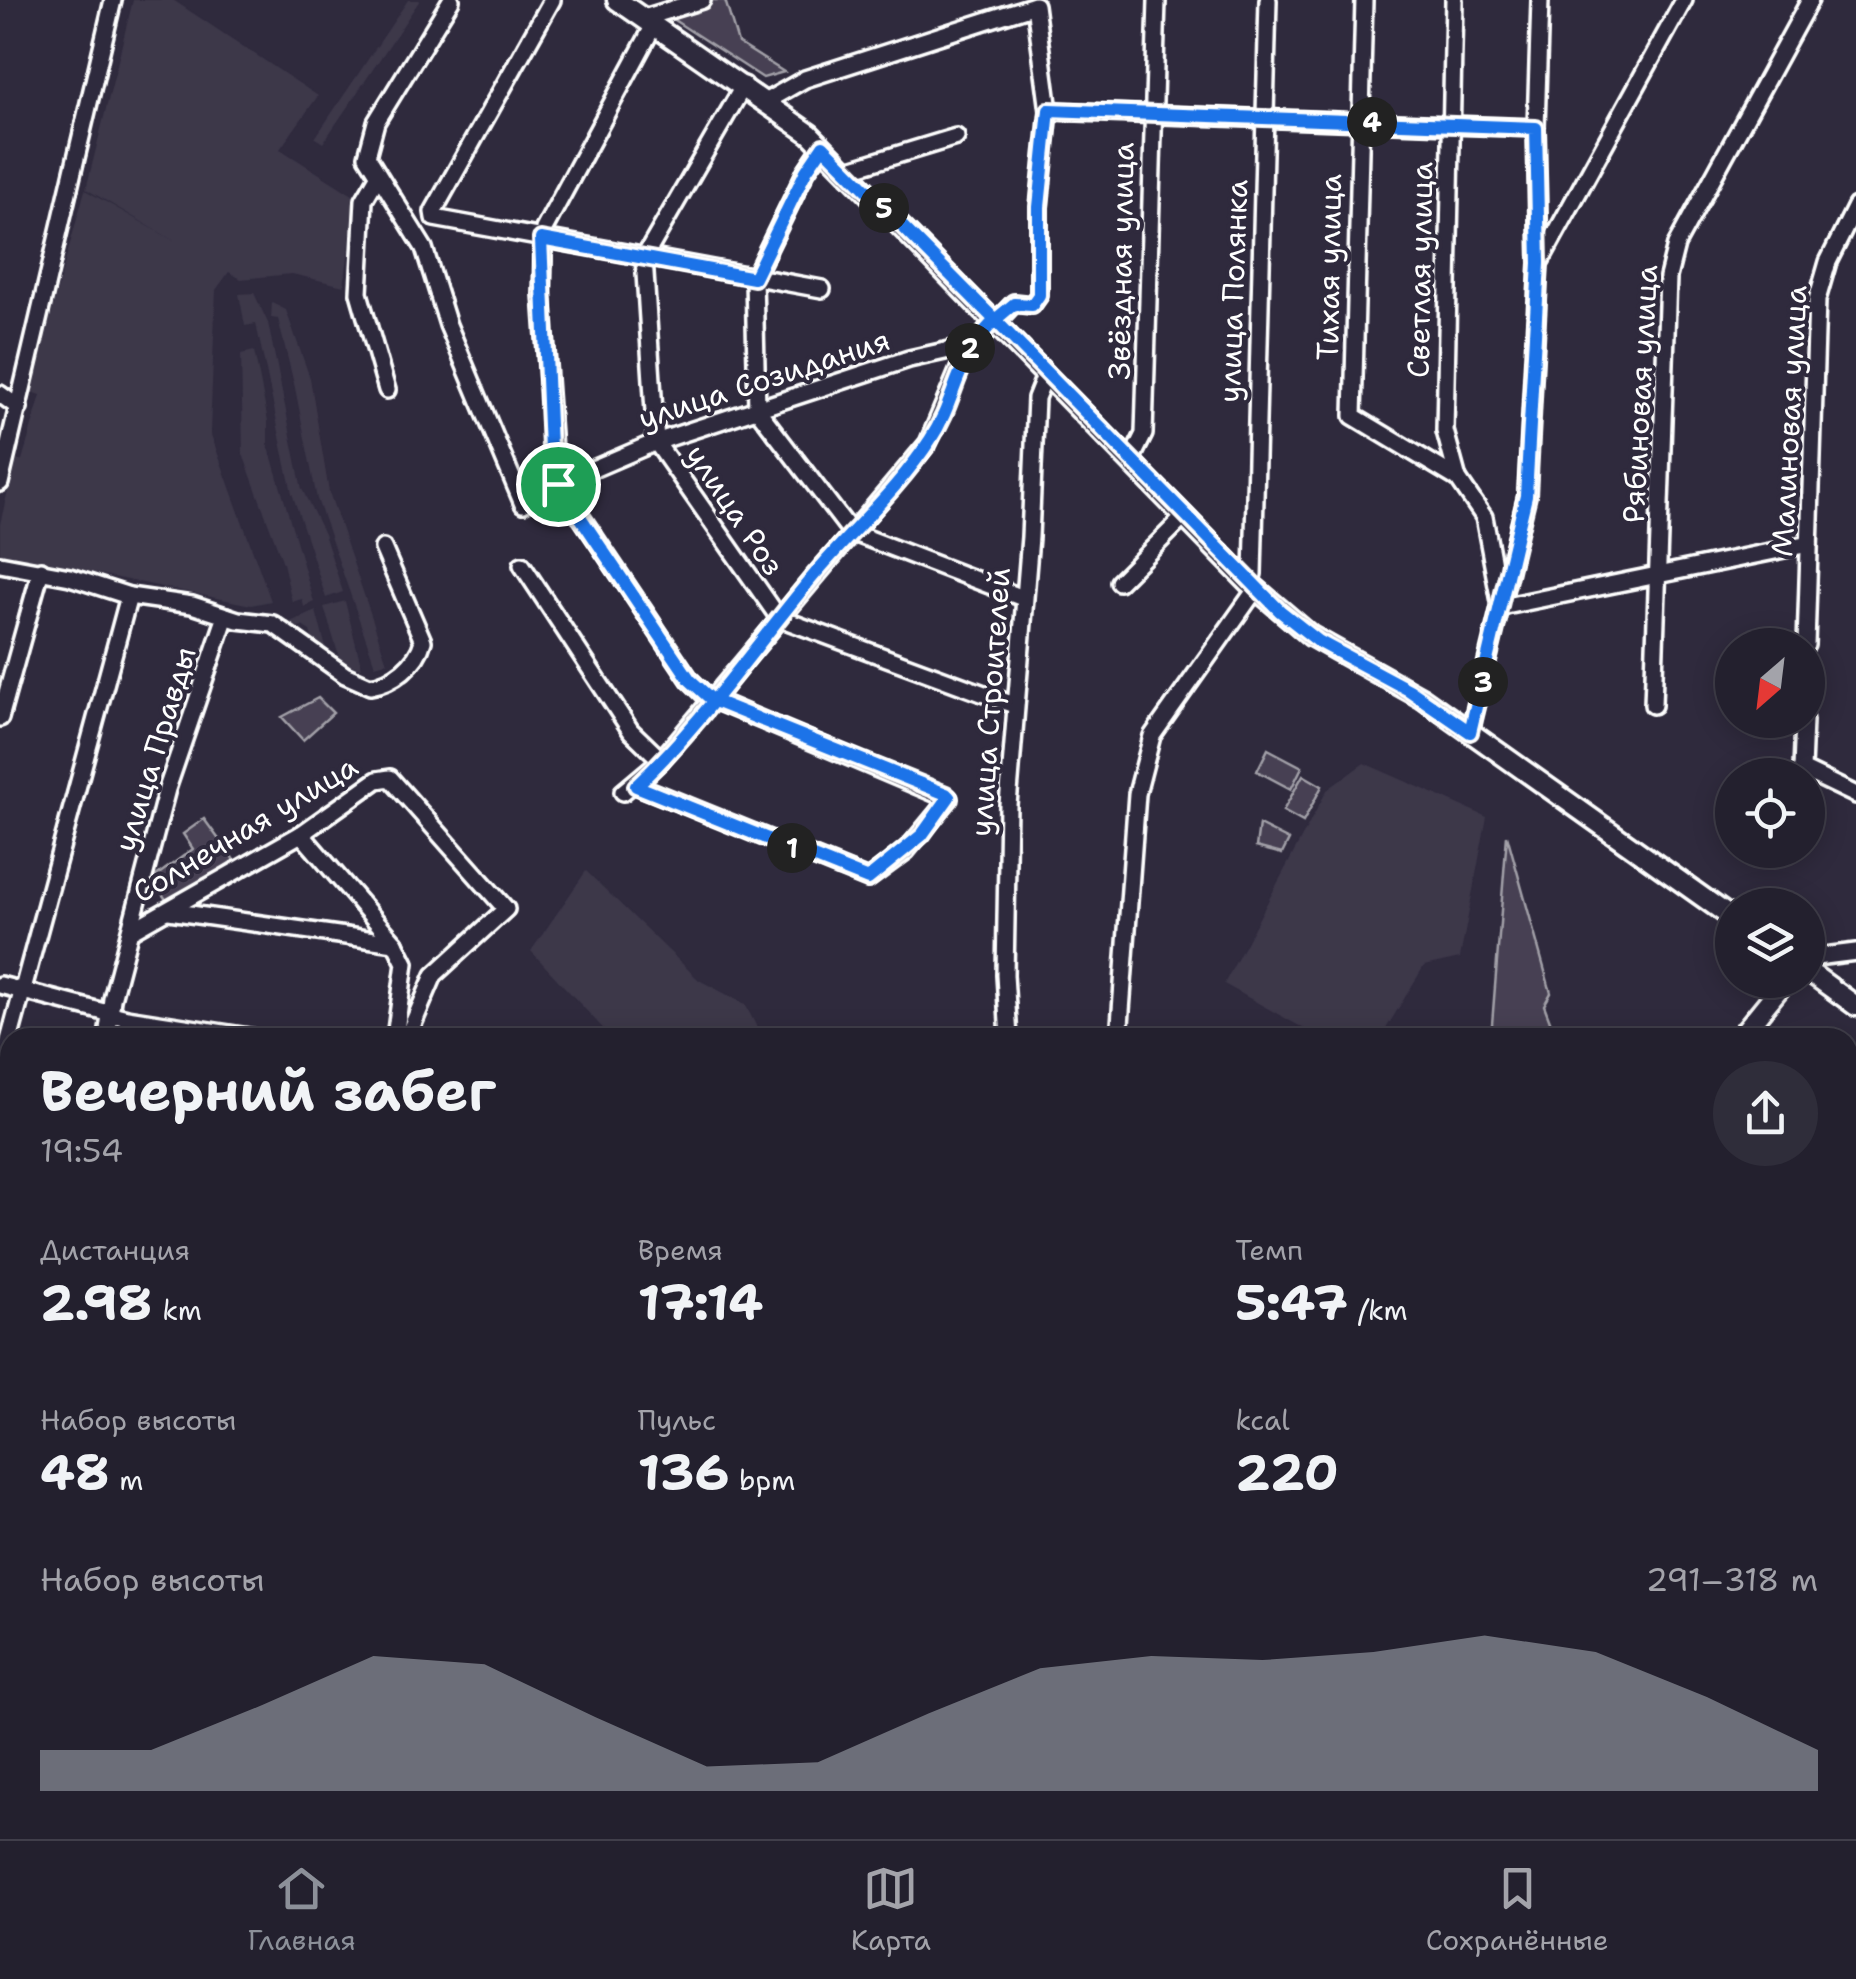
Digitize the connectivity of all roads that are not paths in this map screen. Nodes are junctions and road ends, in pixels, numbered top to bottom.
1 (114, 0) edge
2 (452, 0) edge
3 (552, 0) edge
4 (617, 0) edge
5 (702, 0) edge
6 (1157, 0) edge
7 (1268, 0) edge
8 (1364, 0) edge
9 (1454, 0) edge
10 (1540, 0) edge
11 (1684, 0) edge
12 (1810, 0) edge
13 (649, 21) junction
14 (744, 84) junction
15 (768, 100) junction
16 (1049, 110) junction
17 (1152, 115) junction
18 (1266, 118) junction
19 (1361, 122) junction
20 (1450, 126) junction
21 (1536, 128) junction
22 (956, 137) dead end
23 (823, 146) junction
24 (847, 170) junction
25 (377, 178) junction
26 (1856, 206) edge
27 (541, 239) junction
28 (644, 258) junction
29 (1539, 263) junction
30 (754, 278) junction
31 (822, 289) dead end
32 (995, 320) junction
33 (972, 345) junction
34 (1046, 372) junction
35 (387, 390) dead end
36 (0, 394) edge
37 (19, 408) junction
38 (757, 409) junction
39 (656, 442) junction
40 (1131, 460) junction
41 (1458, 480) junction
42 (0, 483) edge
43 (558, 484) junction
44 (1185, 516) junction
45 (851, 532) junction
46 (1809, 544) junction
47 (383, 548) dead end
48 (0, 564) edge
49 (522, 565) dead end
50 (41, 570) junction
51 (1658, 577) junction
52 (1120, 582) dead end
53 (1252, 585) junction
54 (129, 596) junction
55 (1023, 598) junction
56 (1501, 607) junction
57 (226, 616) junction
58 (779, 618) junction
59 (1807, 628) edge
60 (712, 700) junction
61 (1014, 705) junction
62 (1653, 705) dead end
63 (0, 718) edge
64 (1470, 732) junction
65 (1803, 738) edge
66 (661, 760) junction
67 (1856, 794) edge
68 (300, 834) junction
69 (1715, 906) edge
70 (169, 912) junction
71 (134, 928) junction
72 (395, 943) junction
73 (1856, 952) edge
74 (1825, 956) edge
75 (1825, 983) edge
76 (0, 986) edge
77 (22, 992) junction
78 (1771, 998) edge
79 (1856, 1006) edge
80 (111, 1014) junction
81 (12, 1028) edge
82 (109, 1028) edge
83 (196, 1028) edge
84 (395, 1028) edge
85 (411, 1028) edge
86 (1009, 1028) edge
87 (1119, 1028) edge
88 (1747, 1028) edge

1 - 37 street
2 - 25 street
3 - 27 street
4 - 13 main road
5 - 13 street
6 - 17 street, Звёздная улица
7 - 18 street, улица Полянка
8 - 19 street, Тихая улица
9 - 20 street, Светлая улица
10 - 21 street
11 - 29 street
12 - 51 street, Рябиновая улица
13 - 14 main road
13 - 27 street
14 - 15 main road
14 - 28 street
15 - 16 street
15 - 23 main road
16 - 17 street
16 - 32 street
17 - 18 street
17 - 40 street, Звёздная улица
18 - 19 street
18 - 53 street, улица Полянка
19 - 20 street
19 - 41 street, Тихая улица
20 - 21 street
20 - 41 street, Светлая улица
21 - 29 street
22 - 24 street
23 - 24 main road
23 - 30 street
24 - 32 main road
25 - 35 street
25 - 43 street, улица Созидания
26 - 46 street, Малиновая улица
27 - 28 street
27 - 43 street
28 - 30 street
28 - 39 street, улица Роз
29 - 56 street
30 - 31 street
30 - 38 street
32 - 33 street
32 - 34 main road
33 - 38 street, улица Созидания
33 - 45 street
34 - 40 main road
34 - 55 street, улица Строителей
36 - 37 street
37 - 42 street
38 - 39 street, улица Созидания
38 - 45 street
39 - 43 street, улица Созидания
39 - 58 street, улица Роз
40 - 44 main road
41 - 56 street
43 - 60 street
44 - 52 street
44 - 53 main road
45 - 55 street
45 - 58 street
46 - 51 street
46 - 59 street, Малиновая улица
47 - 57 street
48 - 50 street
49 - 66 street
50 - 54 street
50 - 63 street
51 - 56 street
51 - 62 street, Рябиновая улица
53 - 64 main road
53 - 87 street
54 - 57 street
54 - 77 street
55 - 61 street, улица Строителей
56 - 64 street
57 - 71 street, улица Правды
58 - 60 street
58 - 61 street, улица Роз
60 - 66 street
60 - 66 street
61 - 86 street, улица Строителей
64 - 69 main road
65 - 67 street
68 - 70 street, Солнечная улица
68 - 72 street
68 - 85 street, Солнечная улица
70 - 71 street, Солнечная улица
70 - 72 street
71 - 80 street, улица Правды
72 - 84 street
73 - 74 street
75 - 79 main road
76 - 77 street
77 - 80 street
77 - 81 street
78 - 88 main road
80 - 82 street, улица Правды
80 - 83 street

